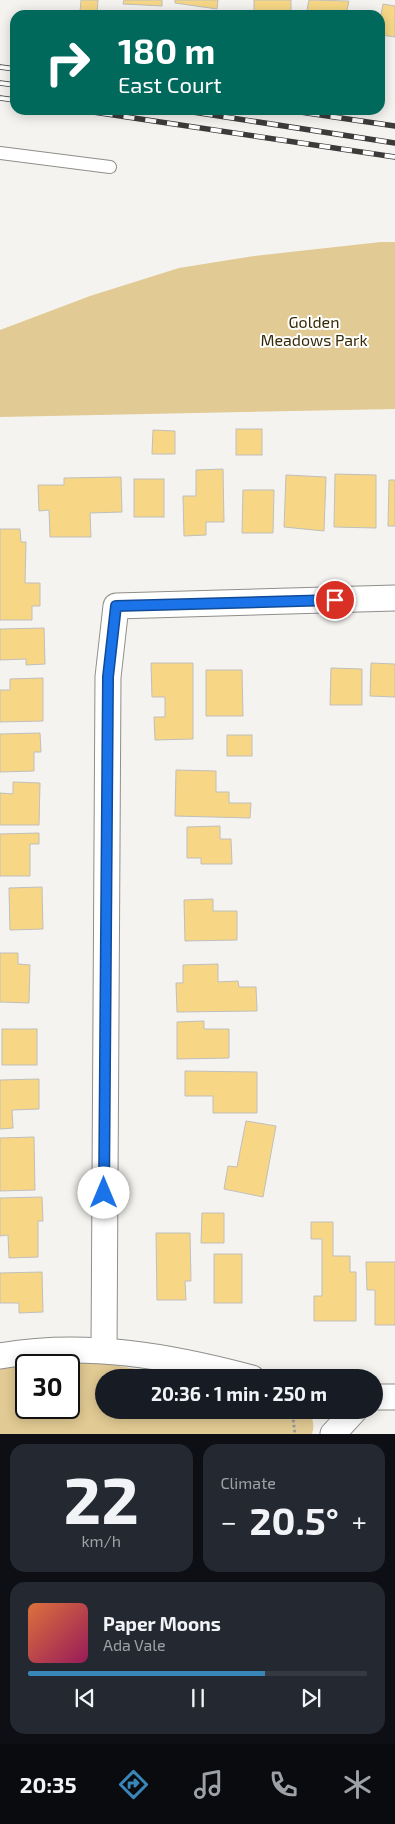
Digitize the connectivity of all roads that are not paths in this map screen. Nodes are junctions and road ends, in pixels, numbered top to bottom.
1 (0, 153) edge
2 (110, 167) dead end
3 (395, 598) edge
4 (104, 1350) junction
5 (0, 1356) edge
6 (215, 1369) edge
7 (347, 1419) edge
8 (333, 1434) edge

1 - 2 lane
3 - 4 street
4 - 5 street
4 - 6 street
7 - 8 street

